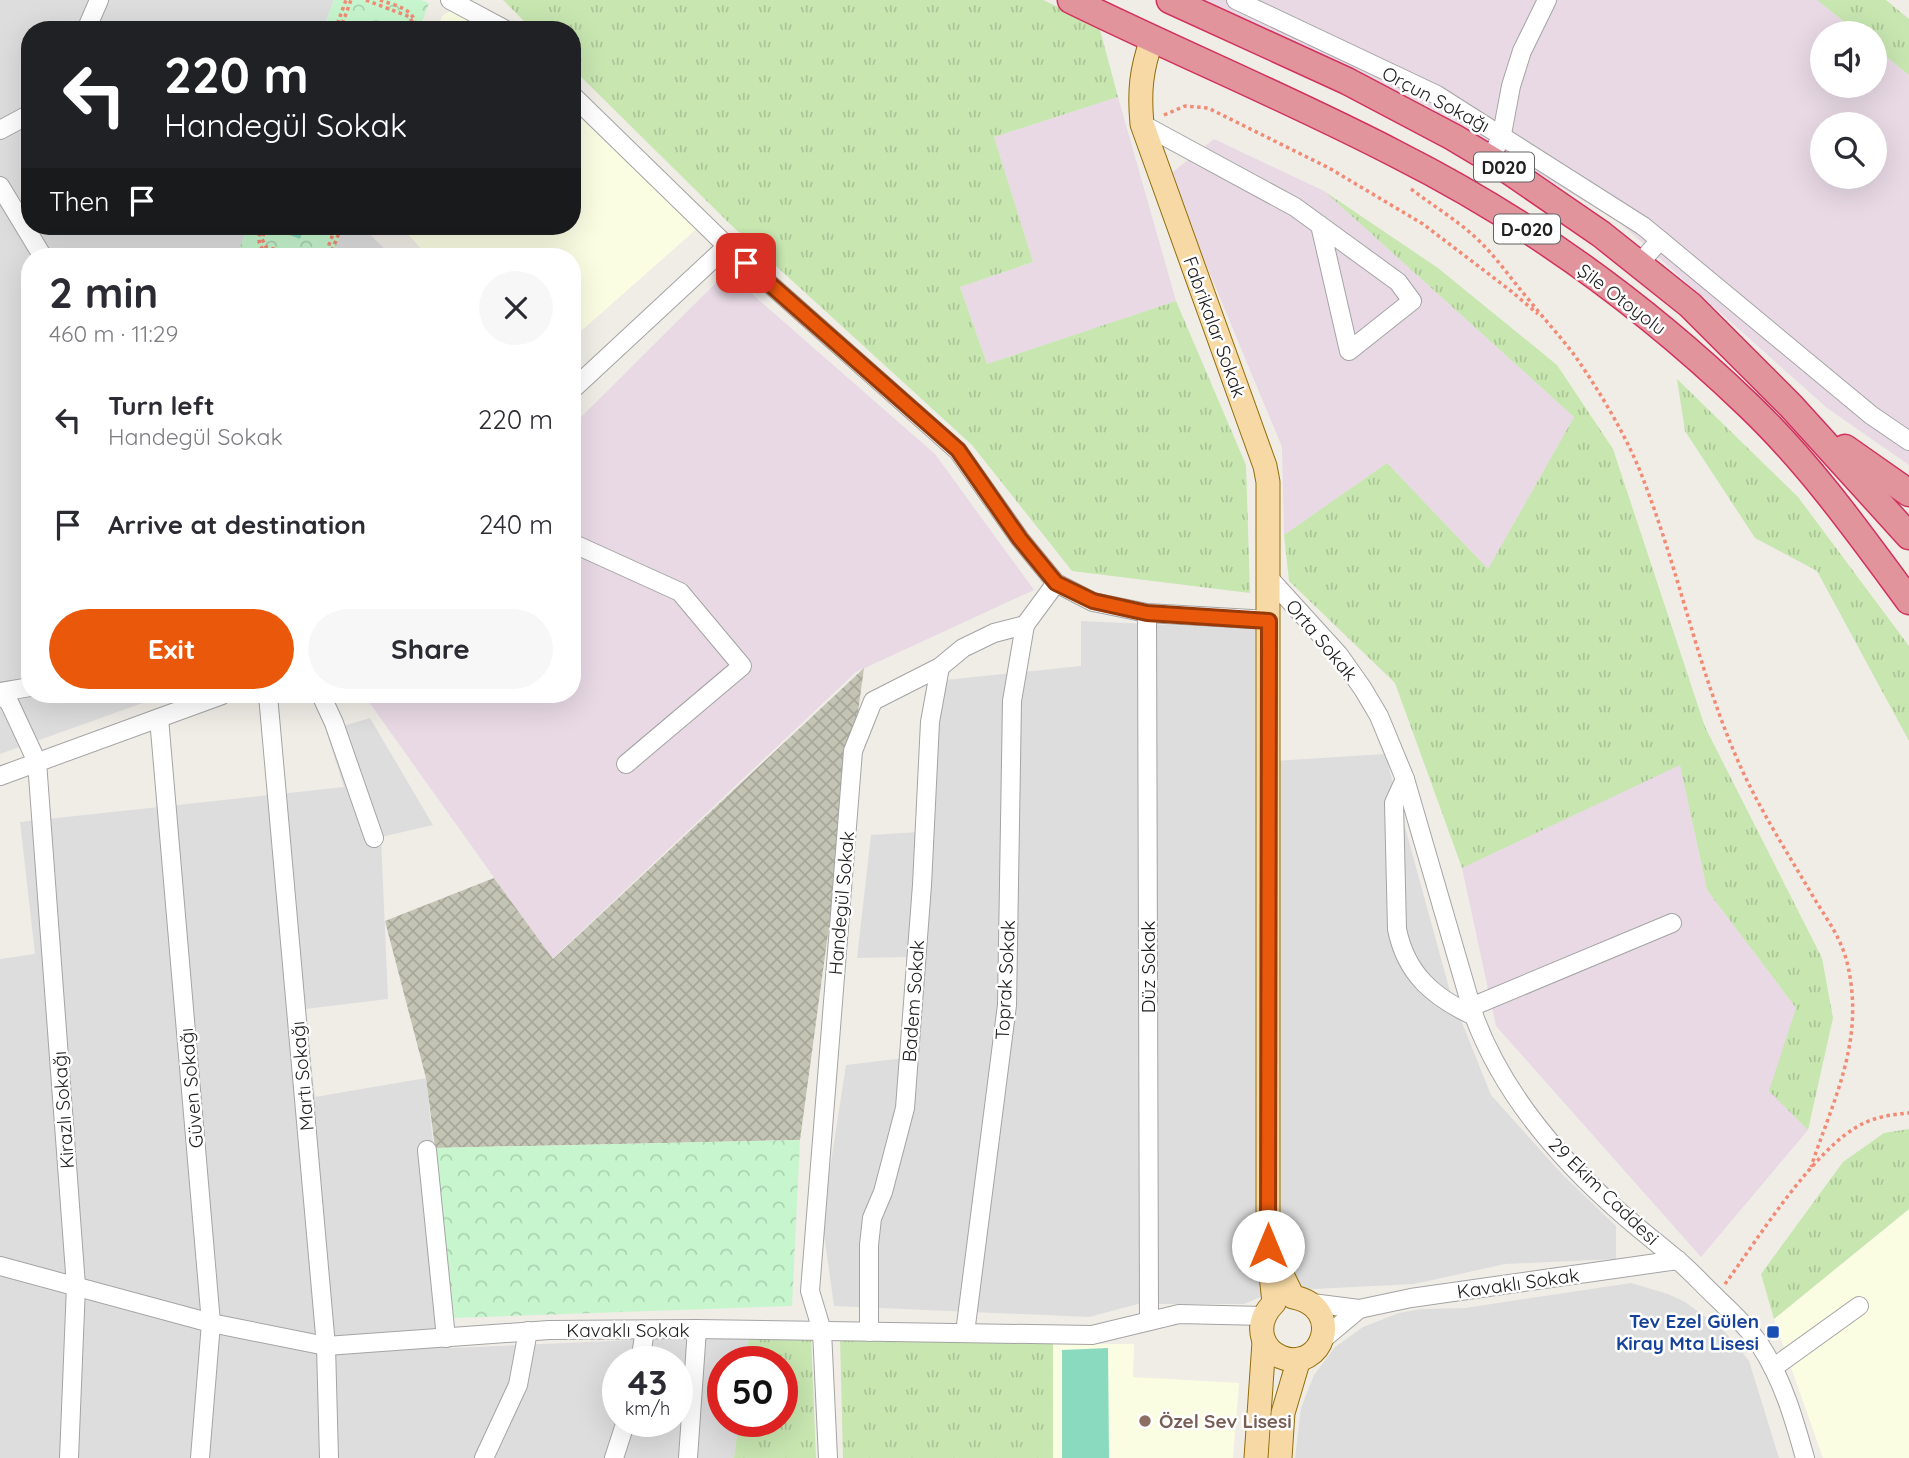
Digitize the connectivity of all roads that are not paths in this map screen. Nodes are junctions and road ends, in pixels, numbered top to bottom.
1 (99, 0) edge
2 (450, 0) edge
3 (1071, 0) edge
4 (1170, 0) edge
5 (1236, 0) edge
6 (1547, 0) edge
7 (90, 21) edge
8 (489, 21) edge
9 (1152, 39) junction
10 (581, 103) edge
11 (21, 119) edge
12 (1142, 124) junction
13 (0, 130) edge
14 (1502, 134) junction
15 (1491, 159) junction
16 (0, 186) edge
17 (21, 221) edge
18 (1320, 226) junction
19 (1660, 240) junction
20 (727, 246) junction
21 (1639, 264) junction
22 (581, 382) edge
23 (1791, 406) junction
24 (1909, 440) edge
25 (1909, 493) edge
26 (1909, 536) edge
27 (581, 547) edge
28 (1270, 579) junction
29 (1056, 583) junction
30 (1904, 586) edge
31 (1147, 613) junction
32 (1269, 621) junction
33 (1025, 625) junction
34 (940, 667) junction
35 (21, 689) edge
36 (0, 693) edge
37 (200, 703) edge
38 (269, 703) edge
39 (325, 703) edge
40 (159, 718) junction
41 (37, 762) junction
42 (626, 764) dead end
43 (1, 772) edge
44 (1405, 779) junction
45 (374, 838) dead end
46 (1672, 923) dead end
47 (1472, 1011) junction
48 (427, 1150) dead end
49 (1678, 1260) junction
50 (0, 1266) edge
51 (76, 1286) junction
52 (1286, 1305) junction
53 (1859, 1306) dead end
54 (1359, 1309) junction
55 (1149, 1321) junction
56 (211, 1323) junction
57 (645, 1329) junction
58 (697, 1329) junction
59 (528, 1331) junction
60 (822, 1331) junction
61 (869, 1332) junction
62 (965, 1333) junction
63 (446, 1338) junction
64 (1322, 1340) junction
65 (1264, 1342) junction
66 (326, 1346) junction
67 (642, 1346) edge
68 (1299, 1359) junction
69 (1773, 1368) junction
70 (621, 1437) edge
71 (69, 1458) edge
72 (200, 1458) edge
73 (329, 1458) edge
74 (484, 1458) edge
75 (614, 1458) edge
76 (688, 1458) edge
77 (828, 1458) edge
78 (1256, 1458) edge
79 (1280, 1458) edge
80 (1805, 1458) edge

1 - 7 street
2 - 8 street
3 - 9 highway, Şile Otoyolu / D-020
4 - 15 highway, Şile Otoyolu / D020
5 - 14 street, Orçun Sokağı
6 - 14 street
9 - 12 main road, Fabrikalar Sokak
9 - 30 highway, Şile Otoyolu / D-020
10 - 20 street
11 - 13 street
12 - 18 street
12 - 28 main road, Fabrikalar Sokak
14 - 15 street
14 - 19 street, Orçun Sokağı
15 - 21 highway, Şile Otoyolu / D020
16 - 17 street
18 - 18 street
19 - 21 street
19 - 24 street, Orçun Sokağı
20 - 22 street
20 - 29 street
21 - 23 highway, Şile Otoyolu / D020
23 - 25 highway
23 - 26 highway, Şile Otoyolu
27 - 42 street
28 - 32 main road, Fabrikalar Sokak
28 - 44 street, Orta Sokak
29 - 31 street
29 - 33 street
31 - 32 street
31 - 55 street, Düz Sokak
32 - 52 main road, Fabrikalar Sokak
33 - 34 street, Handegül Sokak
33 - 62 street, Toprak Sokak
34 - 60 street, Handegül Sokak
34 - 61 street, Badem Sokak
35 - 36 street
36 - 41 street
37 - 40 street
38 - 66 street, Martı Sokağı
39 - 45 street
40 - 41 street
40 - 56 street, Güven Sokağı
41 - 43 street
41 - 51 street, Kirazlı Sokağı
44 - 47 street, 29 Ekim Caddesi
44 - 47 street
46 - 47 street
47 - 49 street, 29 Ekim Caddesi
48 - 63 street
49 - 54 street, Kavaklı Sokak
49 - 69 street, 29 Ekim Caddesi
50 - 51 street, Kavaklı Sokak
51 - 56 street, Kavaklı Sokak
51 - 71 street, Kirazlı Sokağı
52 - 54 street, Kavaklı Sokak
52 - 55 street, Kavaklı Sokak
52 - 64 main road
52 - 65 main road
53 - 69 street
54 - 64 street
55 - 62 street, Kavaklı Sokak
56 - 66 street, Kavaklı Sokak
56 - 72 street, Güven Sokağı
57 - 58 street, Kavaklı Sokak
57 - 59 street, Kavaklı Sokak
57 - 67 street
58 - 60 street, Kavaklı Sokak
58 - 76 street
59 - 63 street, Kavaklı Sokak
59 - 74 street
60 - 61 street, Kavaklı Sokak
60 - 77 street, Handegül Sokak
61 - 62 street, Kavaklı Sokak
63 - 66 street, Kavaklı Sokak
64 - 68 main road
65 - 68 main road
65 - 78 main road
66 - 73 street, Martı Sokağı
68 - 79 main road
69 - 80 street, 29 Ekim Caddesi
70 - 75 street

